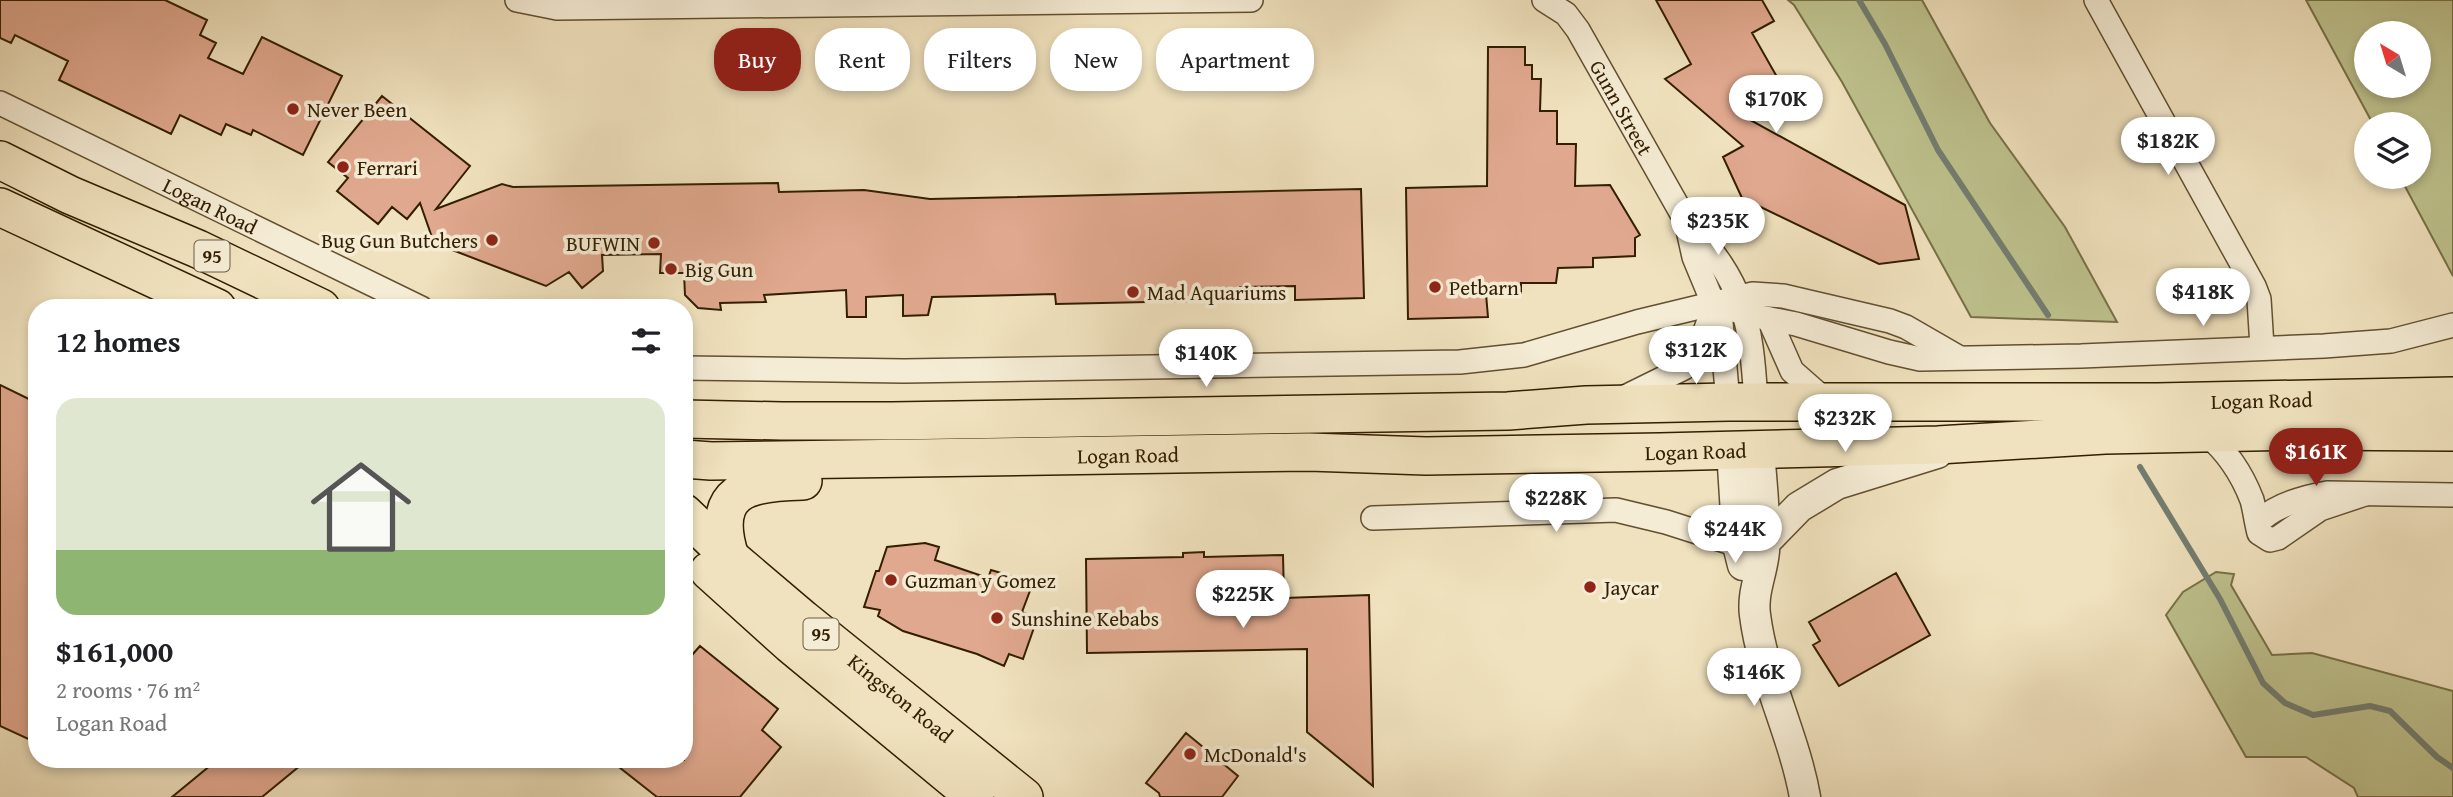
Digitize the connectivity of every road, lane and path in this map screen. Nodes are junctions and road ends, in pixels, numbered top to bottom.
1 (517, 0) edge
2 (1251, 0) edge
3 (1545, 0) edge
4 (2096, 0) edge
5 (1217, 1) edge
6 (0, 103) edge
7 (0, 160) edge
8 (0, 207) edge
9 (1686, 221) junction
10 (198, 299) edge
11 (302, 299) edge
12 (403, 299) edge
13 (1715, 304) junction
14 (1742, 305) junction
15 (1769, 319) junction
16 (2453, 325) edge
17 (2262, 347) junction
18 (1958, 357) junction
19 (693, 368) edge
20 (2453, 396) edge
21 (1825, 400) junction
22 (1742, 402) junction
23 (1609, 404) junction
24 (693, 419) edge
25 (2453, 432) edge
26 (2205, 433) junction
27 (1971, 443) junction
28 (1745, 449) junction
29 (693, 459) edge
30 (880, 459) junction
31 (2453, 495) edge
32 (1373, 518) dead end
33 (693, 522) edge
34 (1751, 544) junction
35 (730, 557) junction
36 (693, 558) edge
37 (693, 576) edge
38 (790, 644) junction
39 (975, 797) edge
40 (1024, 797) edge
41 (1805, 797) edge

1 - 5 street
2 - 5 street
3 - 9 street, Gunn Street
4 - 17 street
6 - 12 street, Logan Road
7 - 11 main road, Logan Road / 95
8 - 10 main road, 95
9 - 13 street, Gunn Street
9 - 14 street, Gunn Street
13 - 14 street
13 - 19 street
13 - 22 street, Gunn Street
13 - 23 street
14 - 15 street
14 - 18 street
14 - 22 street, Gunn Street
15 - 18 street
15 - 21 street
16 - 17 street
17 - 18 street
20 - 21 main road, Logan Road
21 - 22 main road, Logan Road
22 - 23 main road, Logan Road
22 - 28 main road
23 - 24 main road, Logan Road
25 - 26 main road, Logan Road
26 - 27 main road, Logan Road
26 - 31 street
27 - 28 main road, Logan Road
27 - 34 street
28 - 30 main road, Logan Road
28 - 34 street
29 - 30 main road, Logan Road
30 - 35 main road
32 - 34 street
33 - 35 main road, Kingston Road / 95
34 - 41 street
35 - 40 main road, Kingston Road / 95
36 - 38 main road, Kingston Road / 95
37 - 38 main road, 95
38 - 39 main road, Kingston Road / 95

